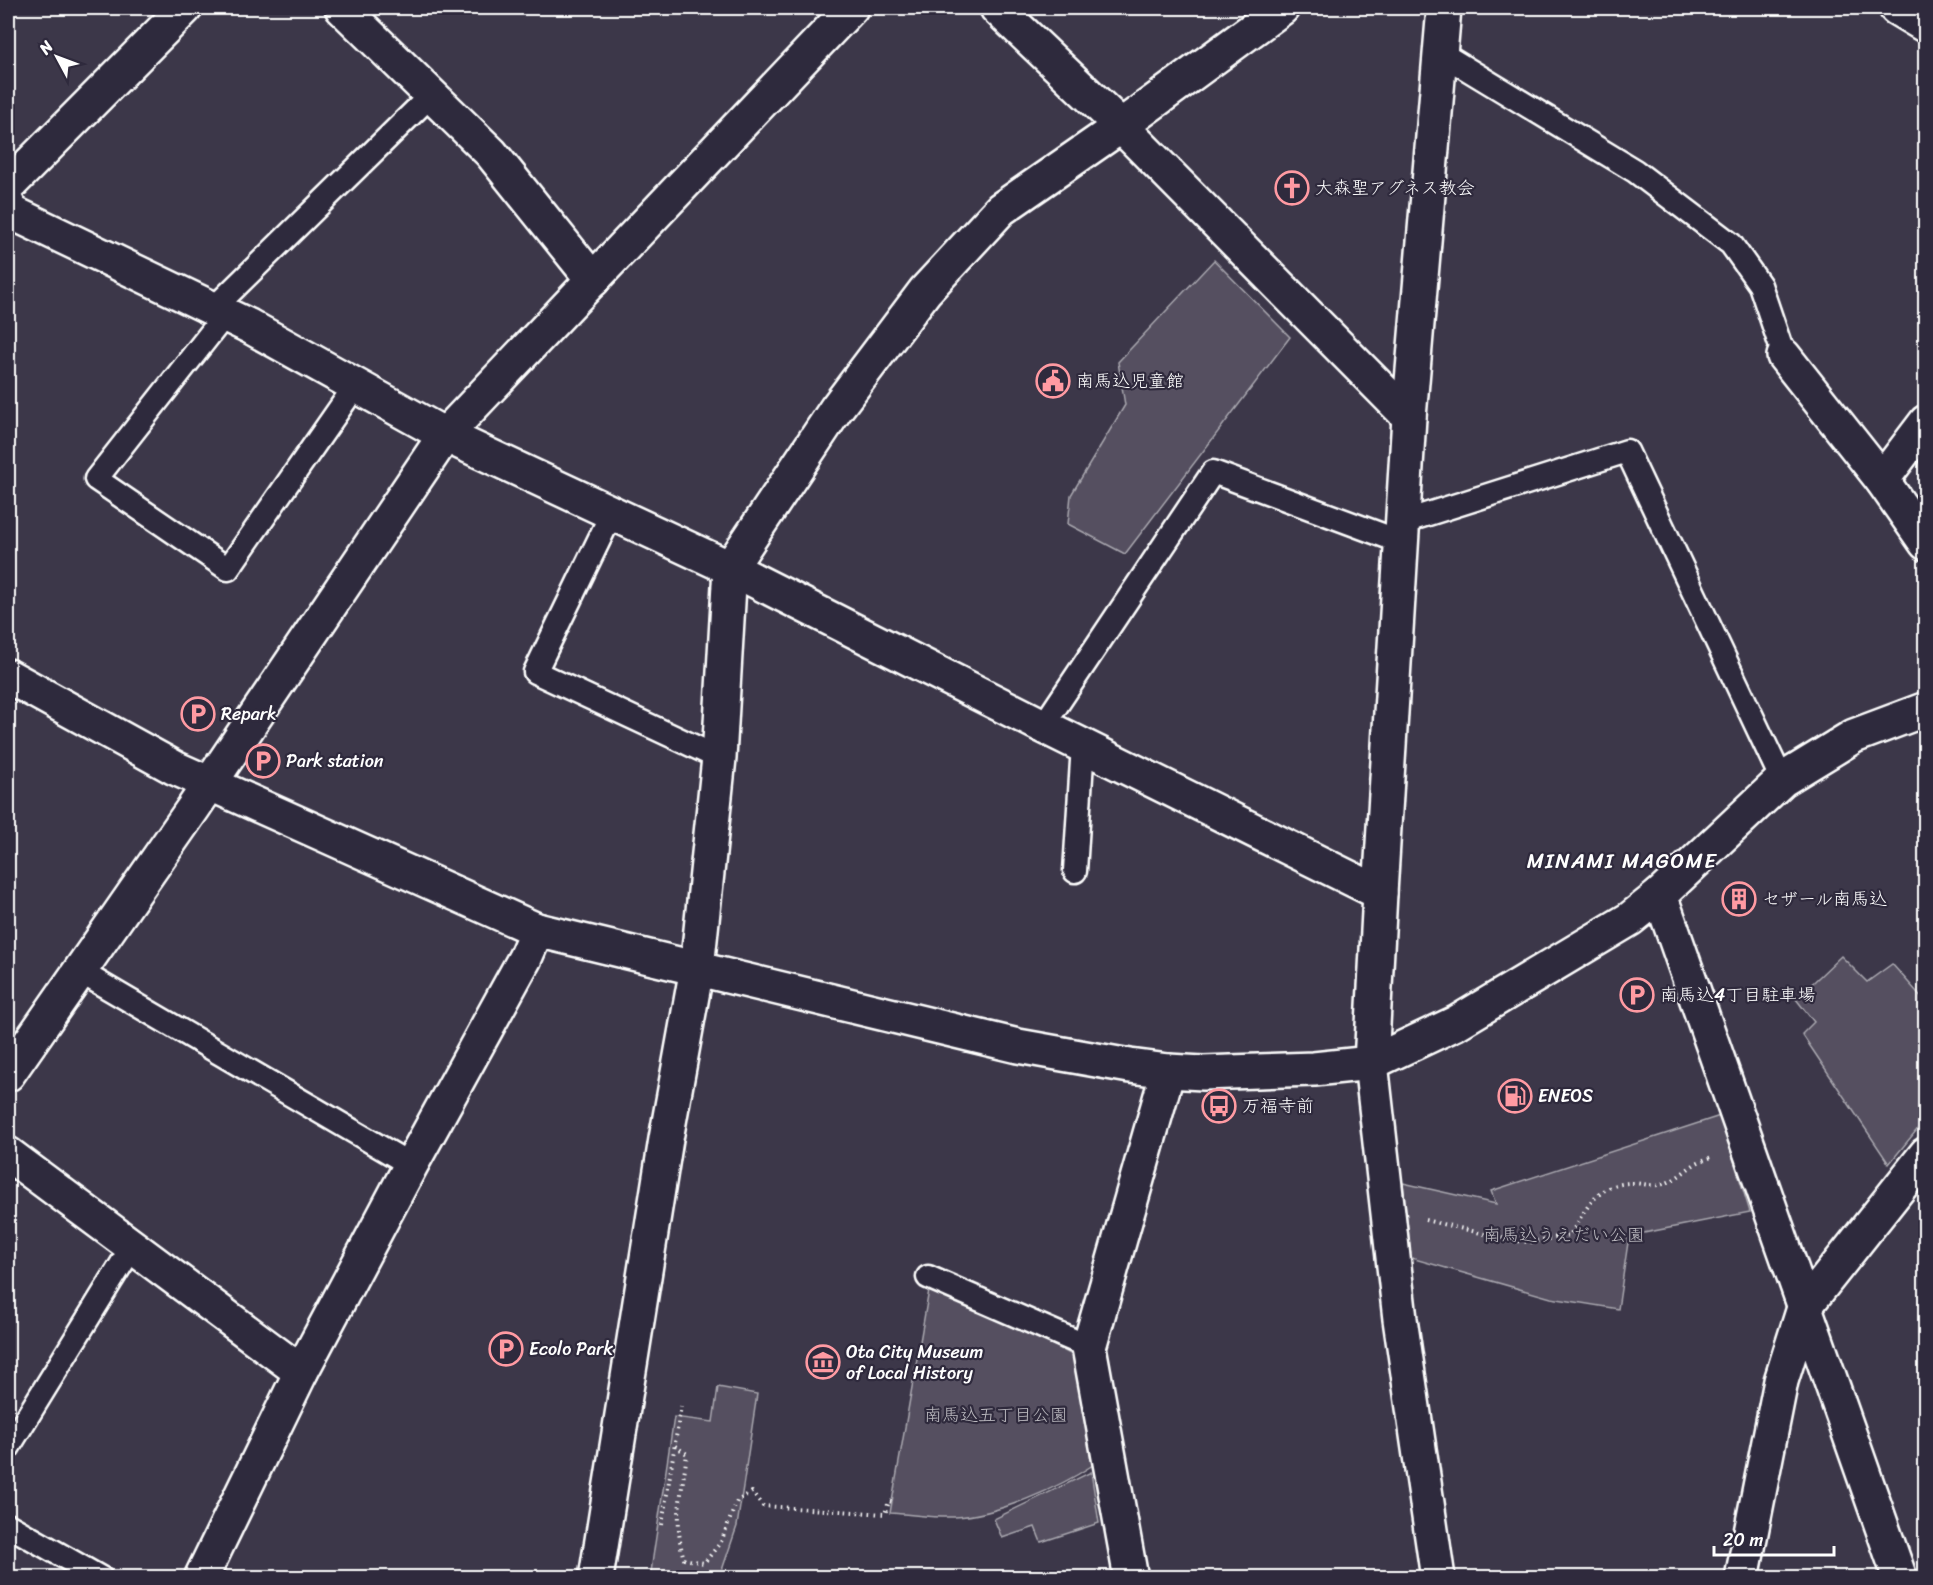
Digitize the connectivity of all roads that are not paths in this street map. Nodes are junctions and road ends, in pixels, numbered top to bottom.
1 (185, 8) edge
2 (342, 8) edge
3 (851, 8) edge
4 (997, 8) edge
5 (1282, 8) edge
6 (1444, 8) edge
7 (1896, 8) edge
8 (1926, 26) edge
9 (1439, 52) junction
10 (432, 94) junction
11 (1120, 126) junction
12 (8, 186) edge
13 (8, 205) edge
14 (593, 280) junction
15 (219, 312) junction
16 (1784, 356) joint
17 (356, 385) junction
18 (1409, 417) junction
19 (1926, 422) edge
20 (445, 435) junction
21 (1882, 480) junction
22 (612, 513) junction
23 (1402, 532) junction
24 (1926, 543) edge
25 (730, 568) junction
26 (8, 676) edge
27 (1926, 709) edge
28 (1042, 726) junction
29 (1083, 745) junction
30 (719, 758) junction
31 (1782, 780) junction
32 (209, 784) junction
33 (1075, 871) dead end
34 (1380, 892) junction
35 (1660, 895) junction
36 (537, 930) junction
37 (697, 968) junction
38 (79, 971) junction
39 (1371, 1063) junction
40 (1168, 1071) junction
41 (8, 1074) edge
42 (8, 1154) edge
43 (1926, 1154) edge
44 (411, 1165) junction
45 (132, 1246) junction
46 (928, 1277) dead end
47 (1804, 1308) junction
48 (1089, 1347) junction
49 (301, 1372) junction
50 (8, 1448) edge
51 (8, 1524) edge
52 (100, 1578) edge
53 (201, 1578) edge
54 (596, 1578) edge
55 (1131, 1578) edge
56 (1438, 1578) edge
57 (1742, 1578) edge
58 (1900, 1578) edge

1 - 12 street
2 - 10 street
3 - 14 street
4 - 11 street
5 - 11 street
6 - 9 street
7 - 8 street
9 - 16 lane
9 - 18 street
10 - 14 street
10 - 15 lane
11 - 18 street
11 - 25 street
13 - 15 street
14 - 20 street
15 - 17 street
15 - 17 lane
16 - 21 street
17 - 20 street
18 - 23 street
19 - 21 street
20 - 22 street
20 - 32 street
21 - 24 street
22 - 25 street
22 - 30 lane
23 - 28 lane
23 - 31 lane
23 - 34 street
25 - 28 street
25 - 30 street
26 - 32 street
27 - 31 street
28 - 29 street
29 - 33 lane
29 - 34 street
30 - 37 street
31 - 35 street
32 - 36 street
32 - 38 street
34 - 39 street
35 - 39 street
35 - 47 street
36 - 37 street
36 - 44 street
37 - 40 street
37 - 54 street
38 - 41 street
38 - 44 lane
39 - 40 street
39 - 56 street
40 - 48 street
42 - 45 street
43 - 47 street
44 - 49 street
45 - 49 street
45 - 50 lane
46 - 48 lane
47 - 57 street
47 - 58 street
48 - 55 street
49 - 53 street
51 - 52 lane

